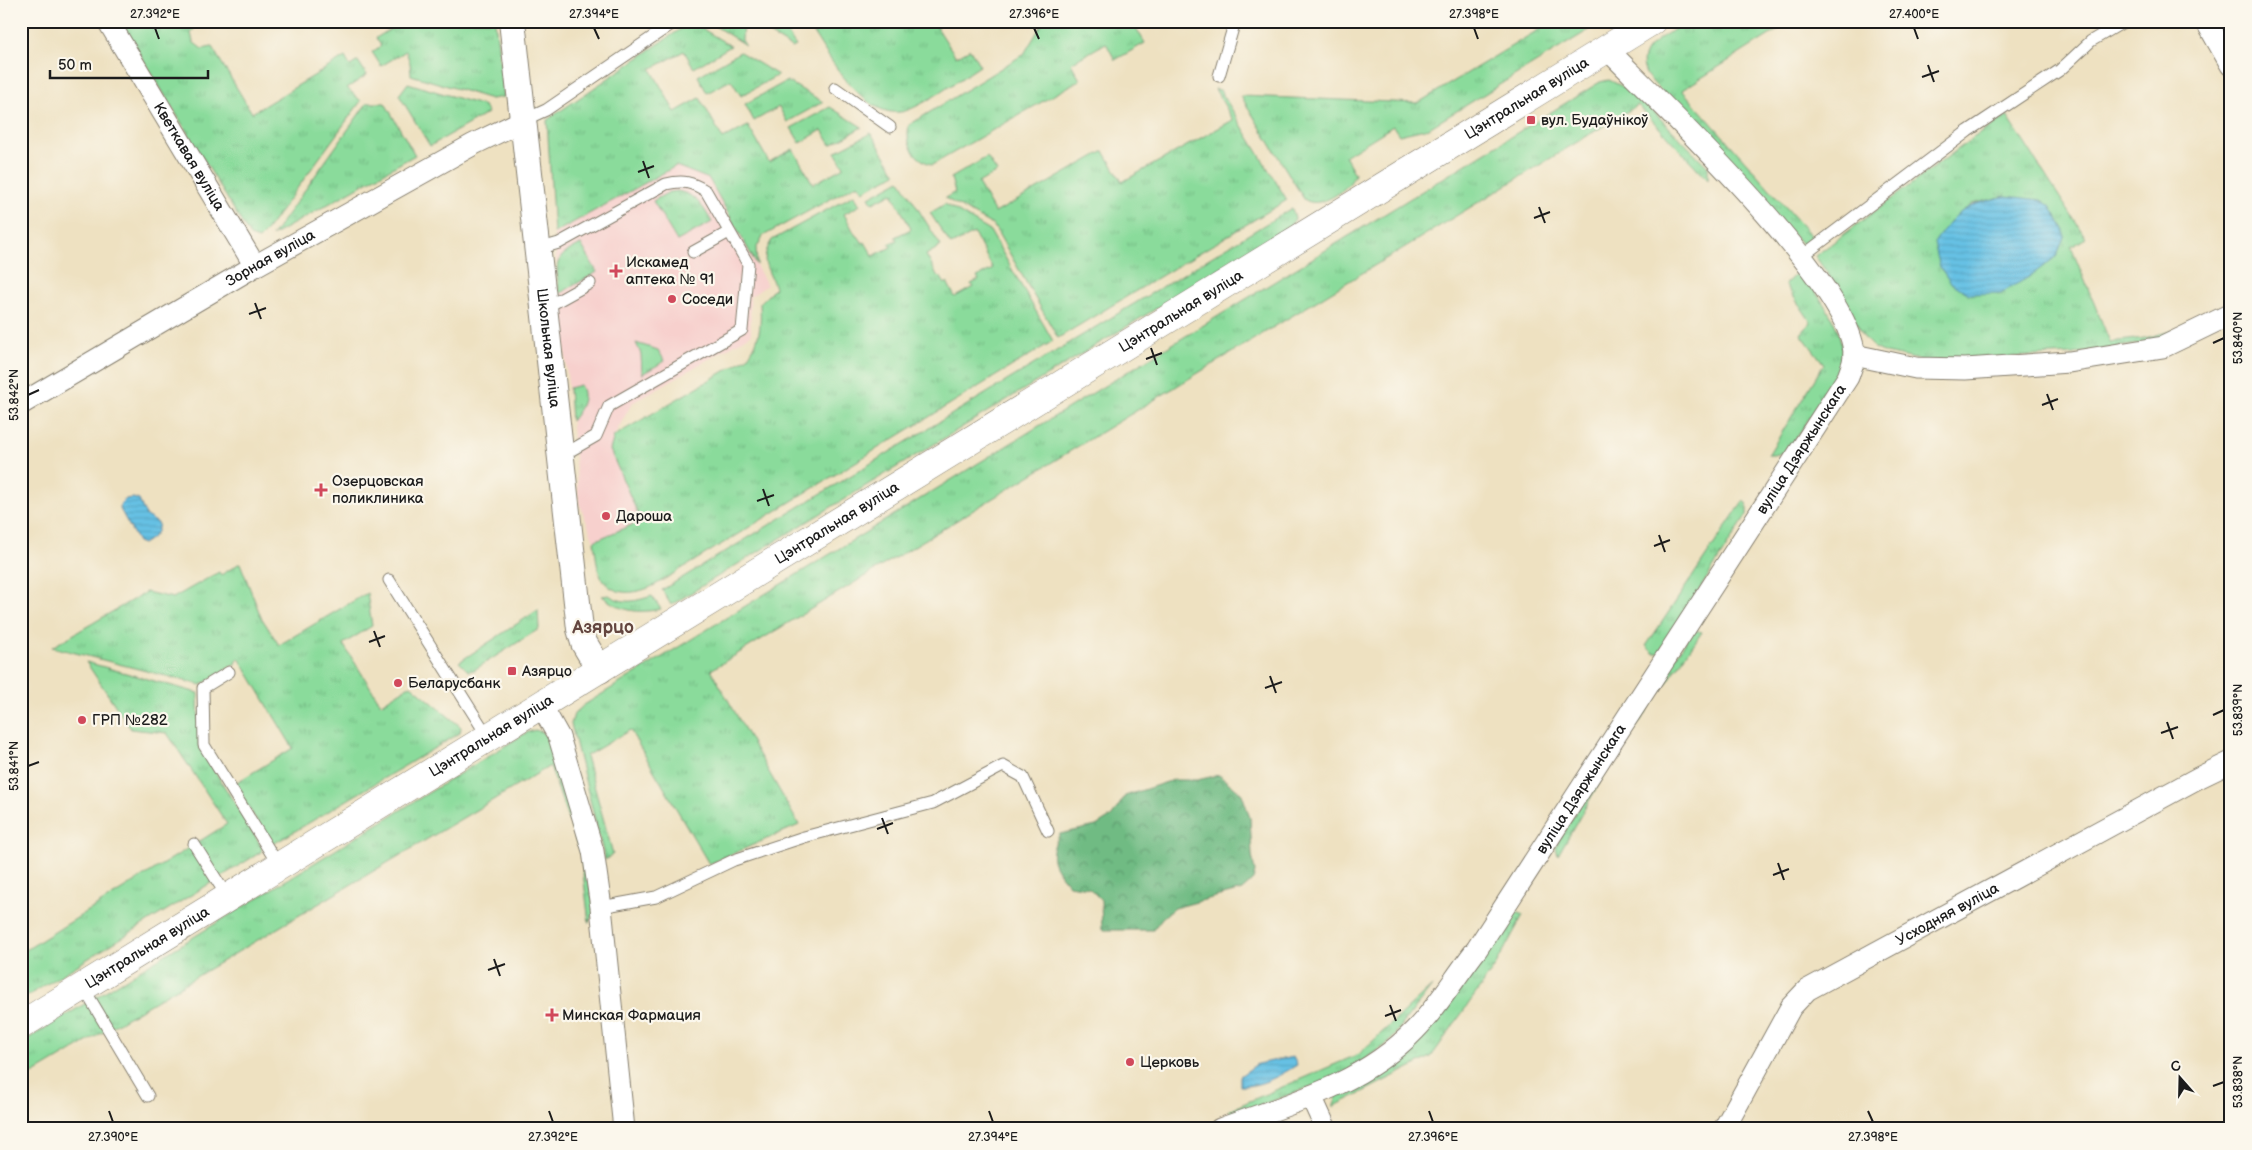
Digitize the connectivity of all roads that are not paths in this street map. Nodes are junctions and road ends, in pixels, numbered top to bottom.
1 (108, 21) edge
2 (512, 21) edge
3 (676, 21) edge
4 (1236, 21) edge
5 (1652, 21) edge
6 (2125, 21) edge
7 (2206, 21) edge
8 (1607, 49) junction
9 (2231, 65) edge
10 (1219, 76) dead end
11 (835, 88) dead end
12 (524, 120) junction
13 (890, 127) dead end
14 (729, 232) junction
15 (538, 249) junction
16 (693, 252) dead end
17 (1801, 257) junction
18 (255, 266) junction
19 (590, 283) dead end
20 (545, 308) junction
21 (2231, 314) edge
22 (1854, 356) junction
23 (21, 404) edge
24 (561, 456) junction
25 (389, 580) dead end
26 (600, 670) junction
27 (229, 672) dead end
28 (541, 705) junction
29 (488, 738) junction
30 (2231, 762) edge
31 (1048, 831) dead end
32 (194, 844) dead end
33 (278, 866) junction
34 (228, 898) junction
35 (601, 907) junction
36 (83, 987) junction
37 (21, 1025) edge
38 (148, 1096) dead end
39 (1312, 1096) junction
40 (624, 1129) edge
41 (1220, 1129) edge
42 (1326, 1129) edge
43 (1724, 1129) edge

1 - 18 street, Кветкавая вуліца
2 - 12 street, Школьная вуліца
3 - 12 lane
4 - 10 lane
5 - 8 main road, Цэнтральная вуліца
6 - 17 lane
7 - 9 street
8 - 17 street
8 - 26 main road, Цэнтральная вуліца
11 - 13 lane
12 - 15 street, Школьная вуліца
12 - 18 street, Зорная вуліца
14 - 15 lane
14 - 16 lane
14 - 24 lane
15 - 20 street, Школьная вуліца
17 - 22 street
18 - 23 street, Зорная вуліца
19 - 20 lane
20 - 24 street, Школьная вуліца
21 - 22 street
22 - 39 street, вуліца Дзяржынскага
24 - 26 street, Школьная вуліца
25 - 29 lane
26 - 28 main road, Цэнтральная вуліца
27 - 33 lane
28 - 29 main road, Цэнтральная вуліца
28 - 35 street
29 - 33 main road, Цэнтральная вуліца
30 - 43 street, Усходняя вуліца
31 - 35 lane
32 - 34 lane
33 - 34 main road, Цэнтральная вуліца
34 - 36 main road, Цэнтральная вуліца
35 - 40 street
36 - 37 main road, Цэнтральная вуліца
36 - 38 lane
39 - 41 street, вуліца Дзяржынскага
39 - 42 street

